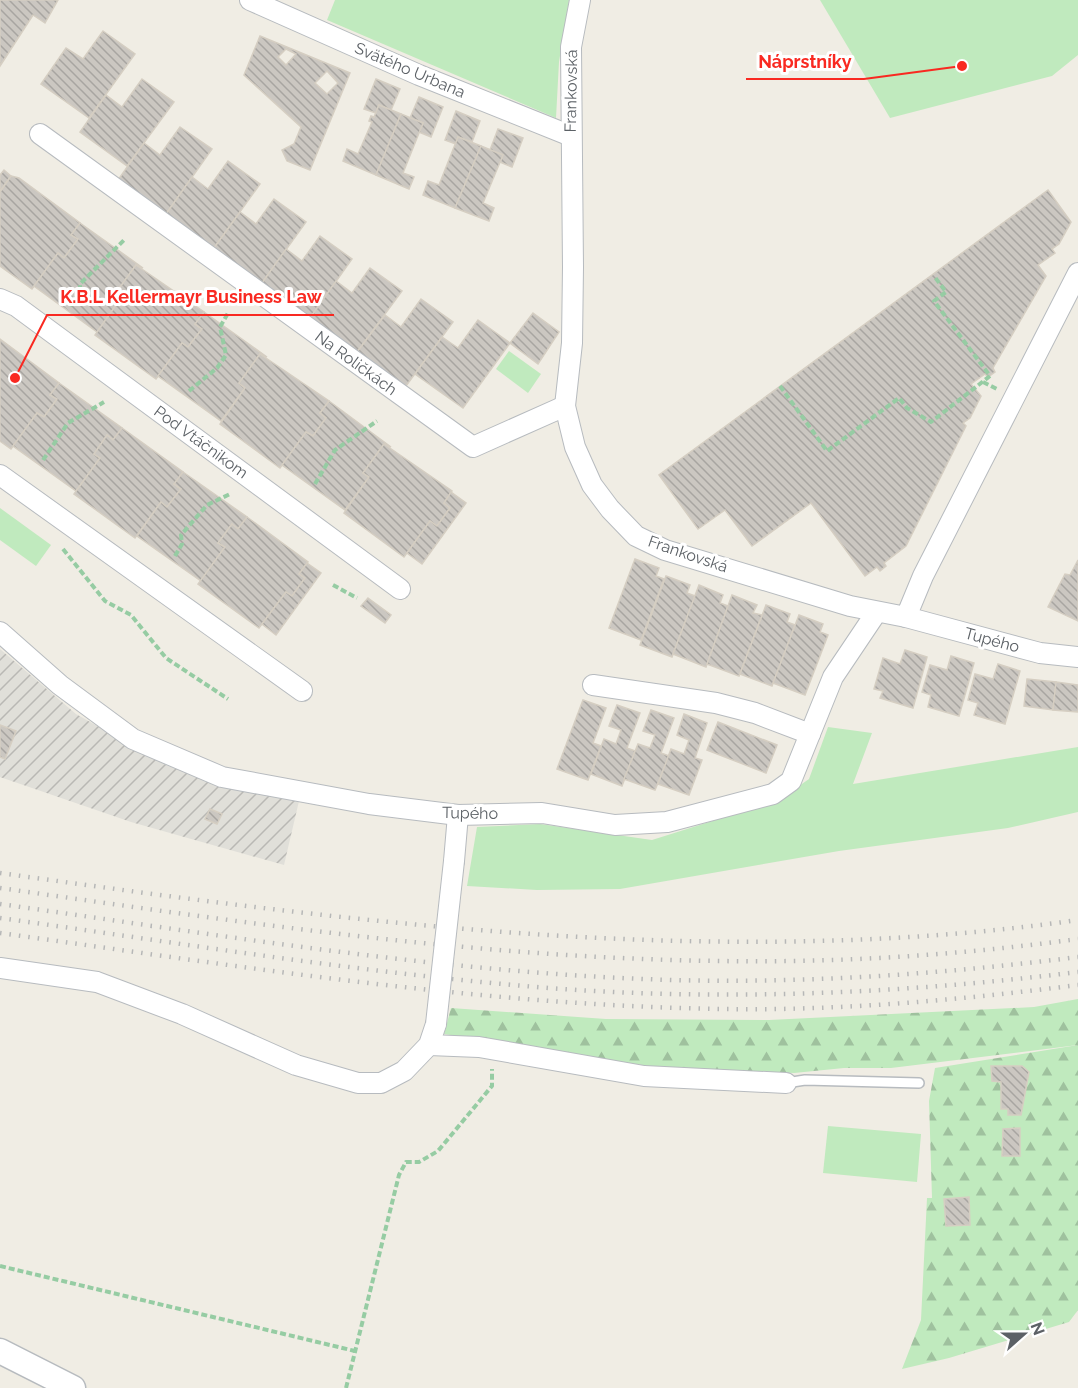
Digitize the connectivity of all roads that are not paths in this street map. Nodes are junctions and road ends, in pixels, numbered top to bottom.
1 (250, 0) edge
2 (580, 0) edge
3 (40, 134) dead end
4 (571, 136) junction
5 (1078, 273) edge
6 (0, 299) edge
7 (565, 406) junction
8 (0, 475) edge
9 (400, 589) dead end
10 (876, 612) junction
11 (906, 618) junction
12 (0, 632) edge
13 (1078, 657) edge
14 (593, 685) dead end
15 (302, 691) dead end
16 (810, 734) junction
17 (458, 815) junction
18 (0, 968) edge
19 (429, 1045) junction
20 (786, 1083) joint
21 (919, 1083) dead end
22 (0, 1350) edge
23 (73, 1388) edge

1 - 4 street, Svätého Urbana
2 - 4 street, Frankovská
3 - 7 street, Na Roličkách
4 - 7 street, Frankovská
5 - 11 street
6 - 9 street, Pod Vtáčnikom
7 - 10 street, Frankovská
8 - 15 street
10 - 11 street, Frankovská
10 - 16 street, Tupého
11 - 13 street, Tupého
12 - 17 street, Tupého
14 - 16 street
16 - 17 street, Tupého
17 - 19 street, bridge
18 - 19 street
19 - 20 street
20 - 21 lane
22 - 23 street

